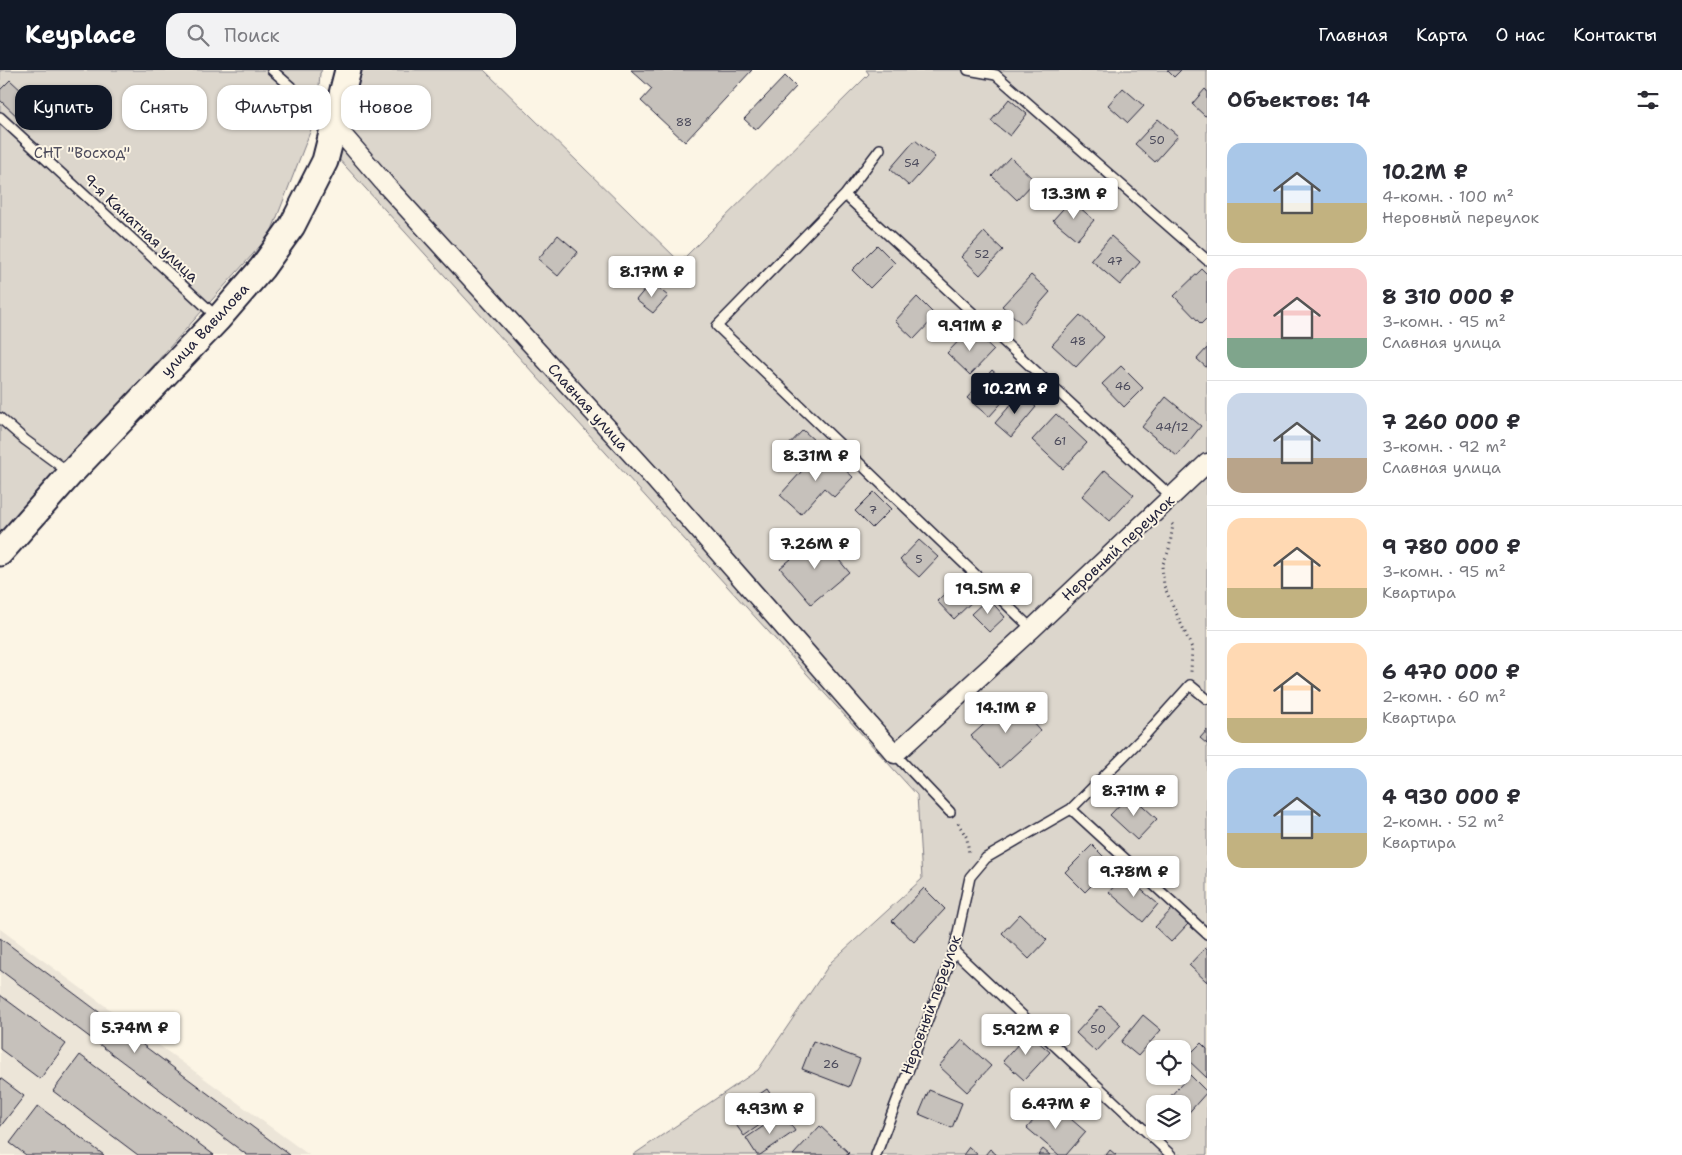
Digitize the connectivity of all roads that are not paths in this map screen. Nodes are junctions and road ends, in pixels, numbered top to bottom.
1 (272, 70) edge
2 (348, 70) edge
3 (968, 70) edge
4 (0, 117) edge
5 (335, 126) junction
6 (880, 149) dead end
7 (845, 194) junction
8 (1207, 260) edge
9 (218, 318) junction
10 (0, 418) edge
11 (1207, 463) edge
12 (71, 473) junction
13 (1167, 502) junction
14 (0, 553) edge
15 (1032, 629) junction
16 (1207, 699) edge
17 (895, 754) junction
18 (1071, 809) junction
19 (950, 812) road end
20 (1207, 934) edge
21 (954, 951) junction
22 (876, 1155) edge
23 (1171, 1155) edge

1 - 5 lane, Славная улица
2 - 5 street, улица Вавилова
3 - 8 lane
4 - 9 lane, 9-я Канатная улица
5 - 9 street, улица Вавилова
5 - 17 street, Славная улица
6 - 7 lane
7 - 13 lane
7 - 15 lane
9 - 12 street, улица Вавилова
10 - 12 lane
11 - 13 street, Неровный переулок
12 - 14 street, улица Вавилова
13 - 15 street, Неровный переулок
15 - 17 street, Неровный переулок
16 - 18 lane, Неровный переулок
17 - 19 lane
18 - 20 lane
18 - 21 lane, Неровный переулок
21 - 22 lane, Неровный переулок
21 - 23 lane

